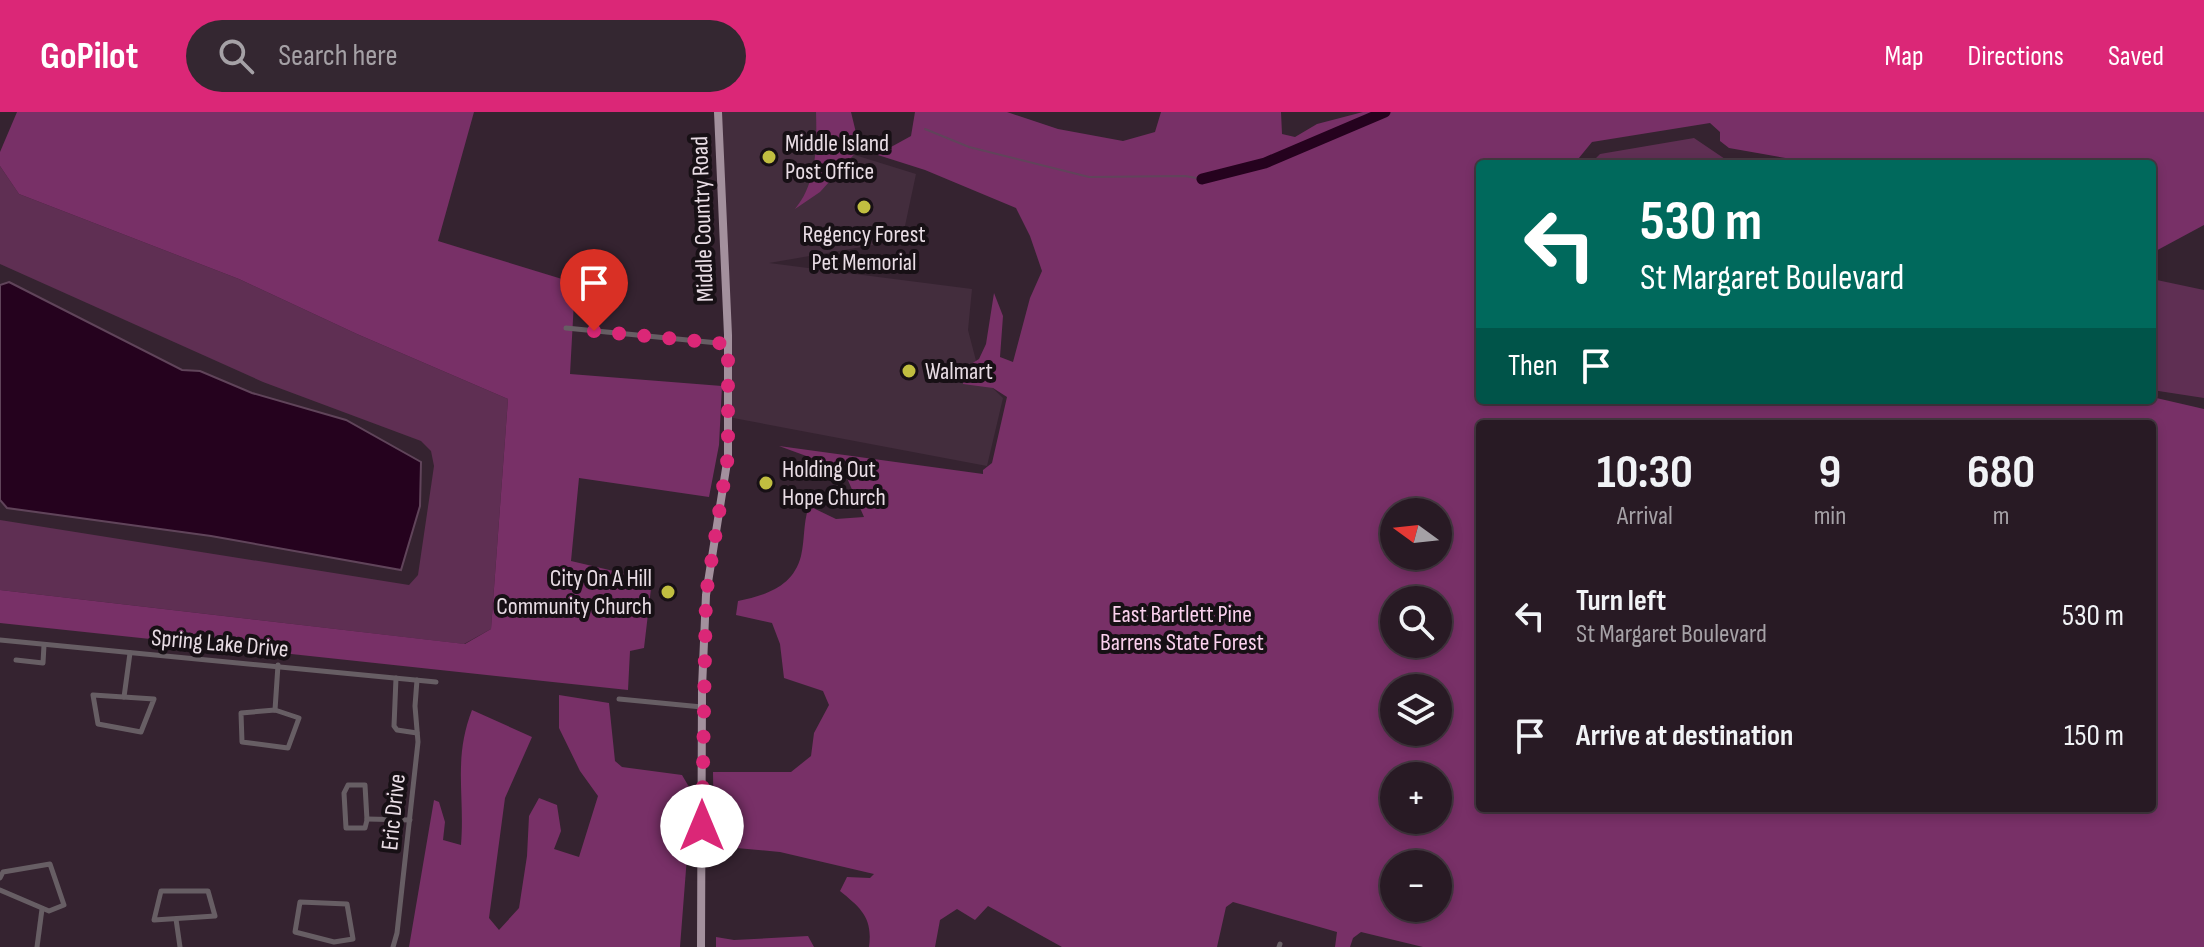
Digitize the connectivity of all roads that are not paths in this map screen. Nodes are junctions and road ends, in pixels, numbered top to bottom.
1 (718, 112) edge
2 (566, 328) dead end
3 (728, 344) junction
4 (0, 640) edge
5 (44, 645) junction
6 (130, 653) junction
7 (16, 660) dead end
8 (278, 665) junction
9 (396, 678) junction
10 (417, 680) junction
11 (436, 682) dead end
12 (124, 697) junction
13 (619, 699) dead end
14 (703, 708) junction
15 (275, 710) junction
16 (417, 733) junction
17 (367, 820) junction
18 (410, 820) junction
19 (0, 878) edge
20 (0, 890) edge
21 (42, 909) junction
22 (176, 919) junction
23 (324, 943) edge
24 (37, 947) edge
25 (180, 947) edge
26 (393, 947) edge
27 (701, 947) edge

1 - 3 main road, Middle Country Road
2 - 3 street
3 - 14 main road, Middle Country Road
4 - 5 street, Spring Lake Drive
5 - 6 street, Spring Lake Drive
5 - 7 street
6 - 8 street, Spring Lake Drive
6 - 12 street
8 - 9 street, Spring Lake Drive
8 - 15 street
9 - 10 street, Spring Lake Drive
9 - 16 street
10 - 11 street, Spring Lake Drive
10 - 16 street, Eric Drive
12 - 12 street
13 - 14 street
14 - 27 main road, Middle Country Road
15 - 15 street
16 - 18 street, Eric Drive
17 - 17 street
17 - 18 street
18 - 26 street, Eric Drive
19 - 21 street
20 - 21 street
21 - 24 street
22 - 22 street
22 - 25 street
23 - 23 street

